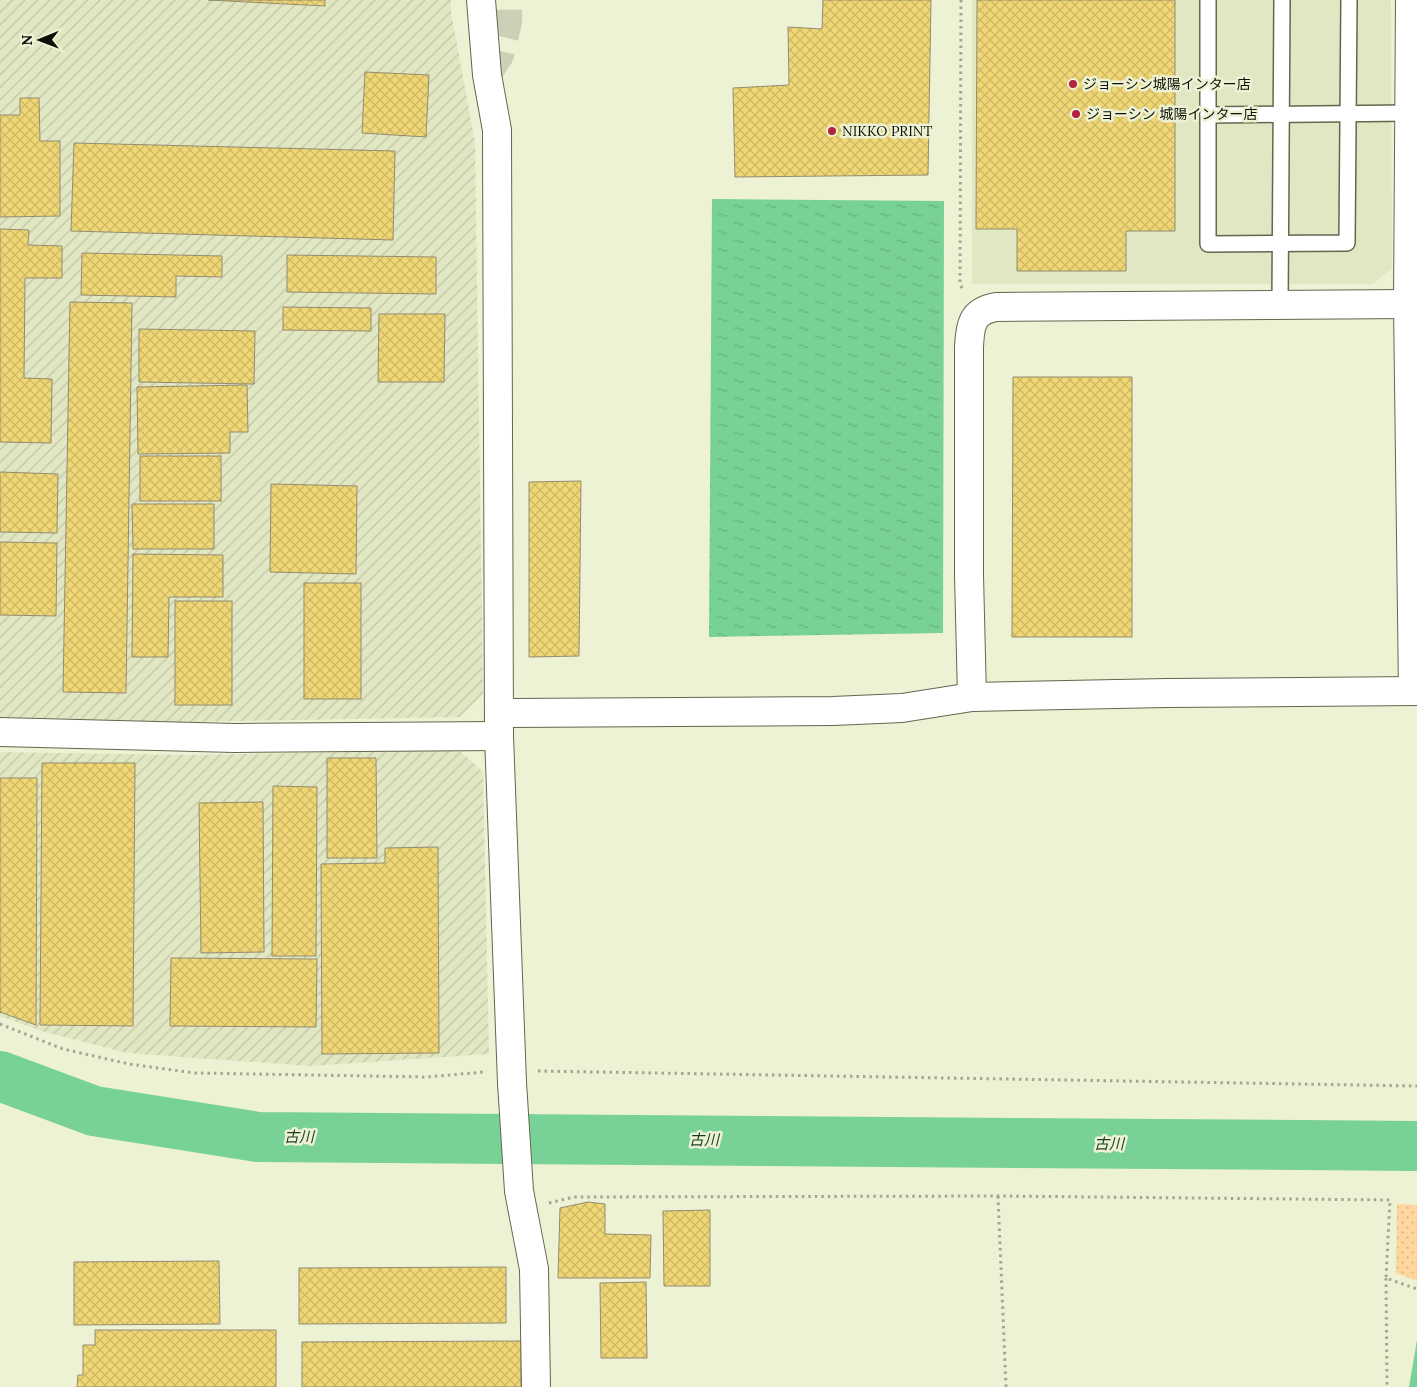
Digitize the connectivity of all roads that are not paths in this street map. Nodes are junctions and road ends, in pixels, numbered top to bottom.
1 (482, 0) edge
2 (1208, 0) edge
3 (1282, 0) edge
4 (1349, 0) edge
5 (1410, 0) edge
6 (1410, 113) junction
7 (1208, 114) junction
8 (1281, 114) junction
9 (1348, 114) junction
10 (1280, 244) junction
11 (1280, 304) junction
12 (1408, 304) junction
13 (1415, 691) edge
14 (972, 697) junction
15 (499, 724) junction
16 (0, 732) edge
17 (536, 1387) edge

1 - 15 street
2 - 7 lane
3 - 8 lane
4 - 9 lane
5 - 6 street
6 - 9 lane
6 - 12 street
7 - 8 lane
7 - 10 lane
8 - 9 lane
8 - 10 lane
9 - 10 lane
10 - 11 lane
11 - 12 street
11 - 14 street
12 - 13 street
13 - 14 street
14 - 15 street
15 - 16 street
15 - 17 street

